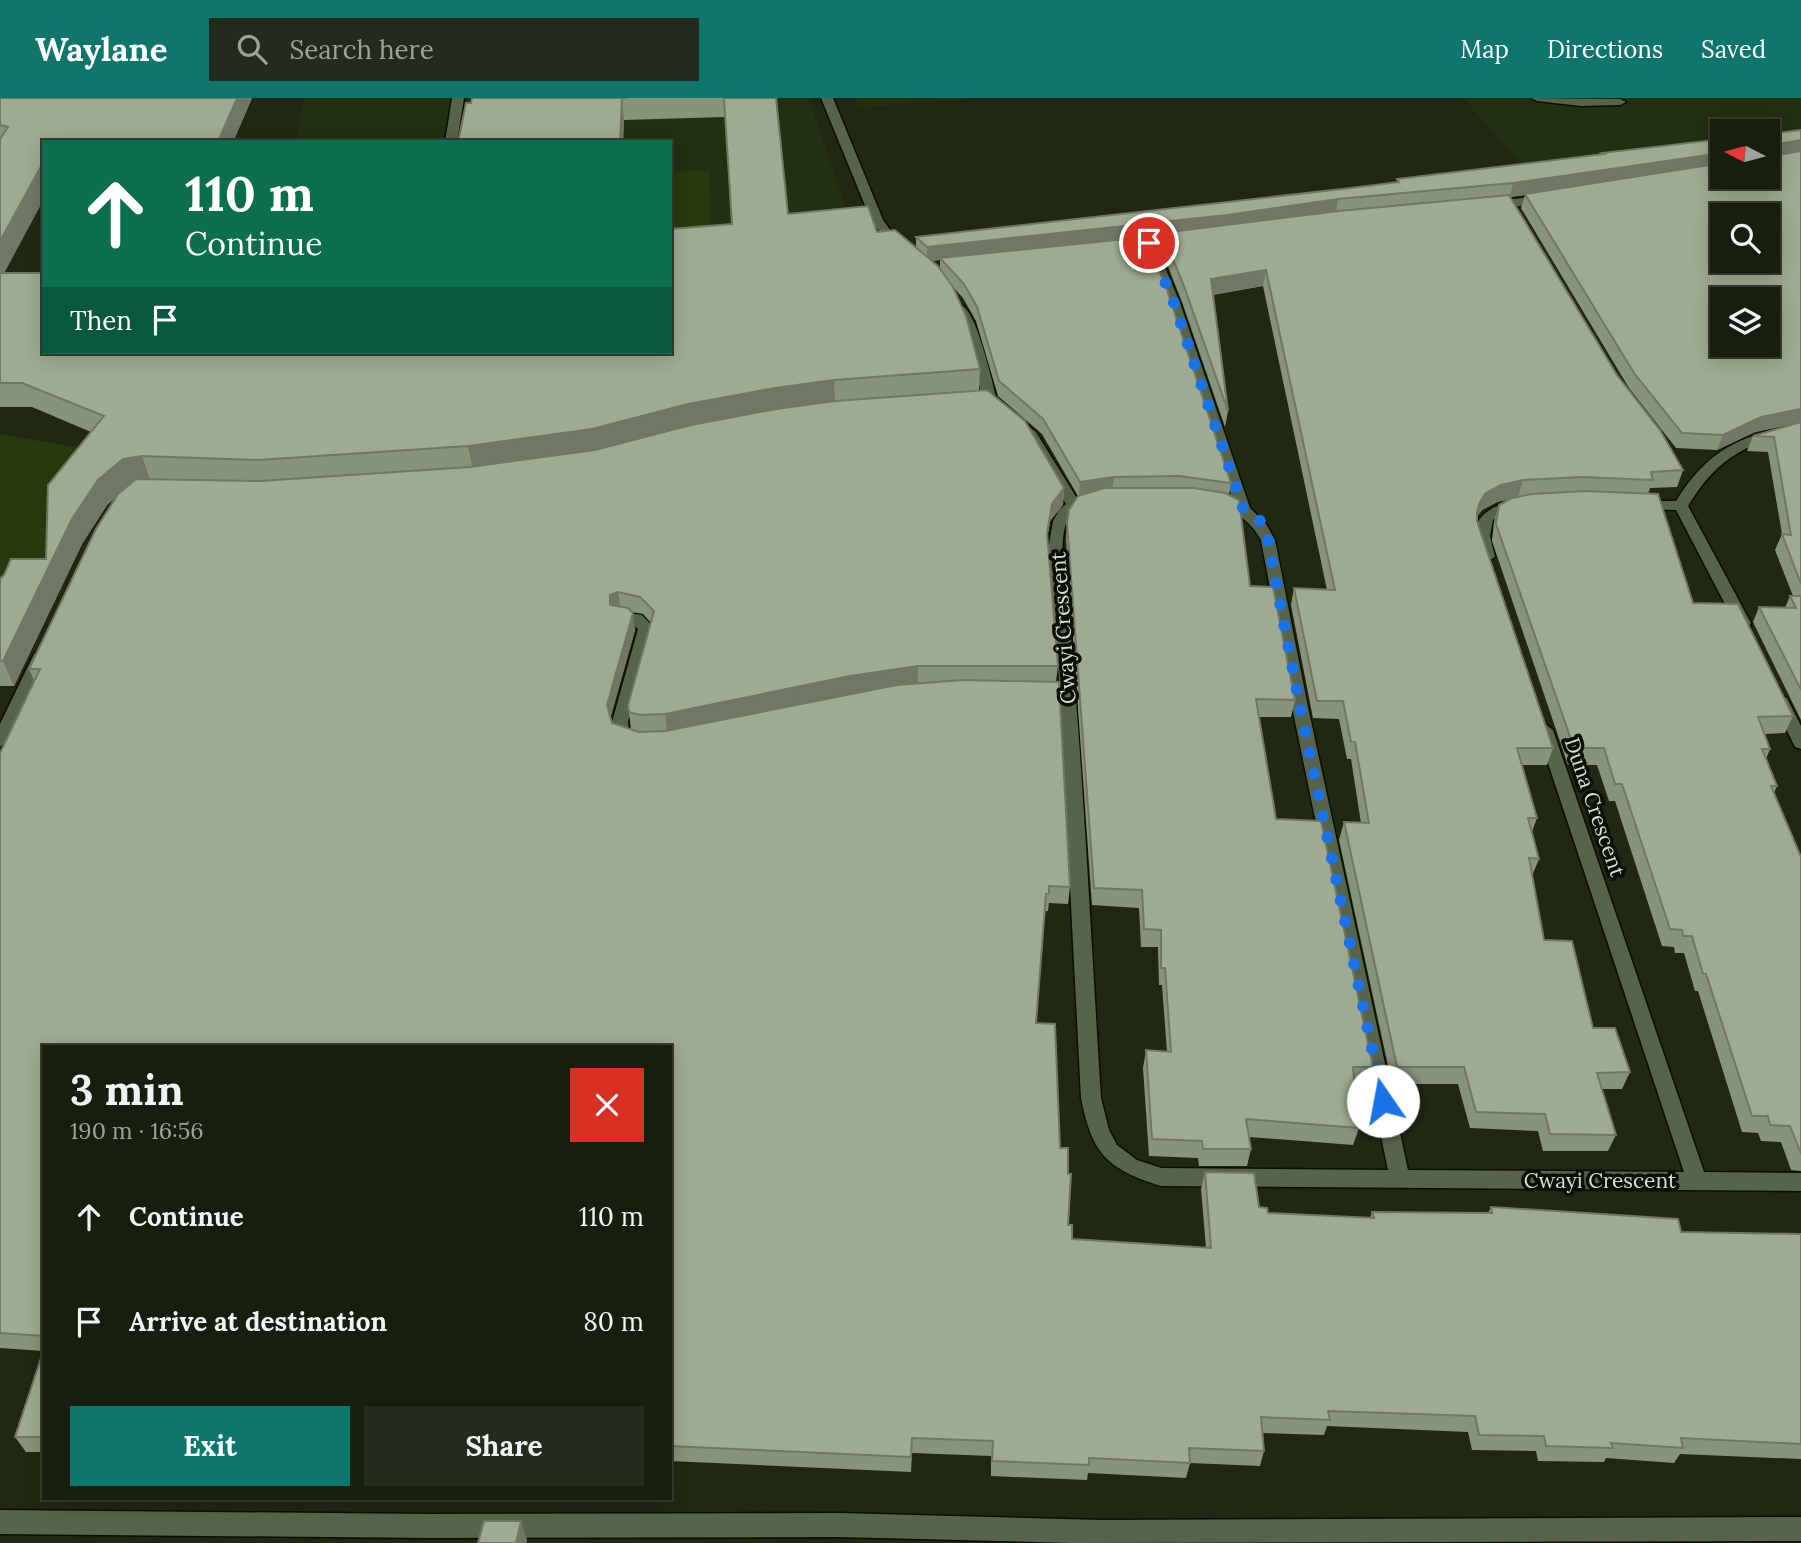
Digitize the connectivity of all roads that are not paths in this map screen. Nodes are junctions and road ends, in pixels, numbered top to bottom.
1 (458, 98) edge
2 (827, 98) edge
3 (1537, 98) edge
4 (1620, 102) dead end
5 (451, 140) edge
6 (1565, 196) edge
7 (1475, 207) edge
8 (1202, 238) edge
9 (1149, 243) junction
10 (1114, 247) edge
11 (909, 259) edge
12 (950, 293) edge
13 (1801, 428) edge
14 (1542, 502) edge
15 (1074, 505) junction
16 (1625, 505) edge
17 (1681, 506) junction
18 (1243, 508) junction
19 (1495, 580) edge
20 (621, 617) edge
21 (52, 633) edge
22 (1749, 636) edge
23 (1772, 683) edge
24 (1539, 711) edge
25 (656, 739) edge
26 (0, 741) edge
27 (1801, 743) edge
28 (1399, 1179) junction
29 (1697, 1181) junction
30 (1801, 1182) edge
31 (0, 1522) edge
32 (1801, 1529) edge

1 - 5 street
2 - 11 street
3 - 4 street
6 - 7 street
8 - 9 street
9 - 10 street
9 - 18 street
12 - 15 street
13 - 17 street
14 - 19 street
15 - 18 street
15 - 28 street, Cwayi Crescent
16 - 17 street
17 - 22 street
18 - 28 street
20 - 25 street
21 - 26 street
23 - 27 street
24 - 29 street, Duna Crescent
28 - 29 street, Cwayi Crescent
29 - 30 street, Cwayi Crescent
31 - 32 street

